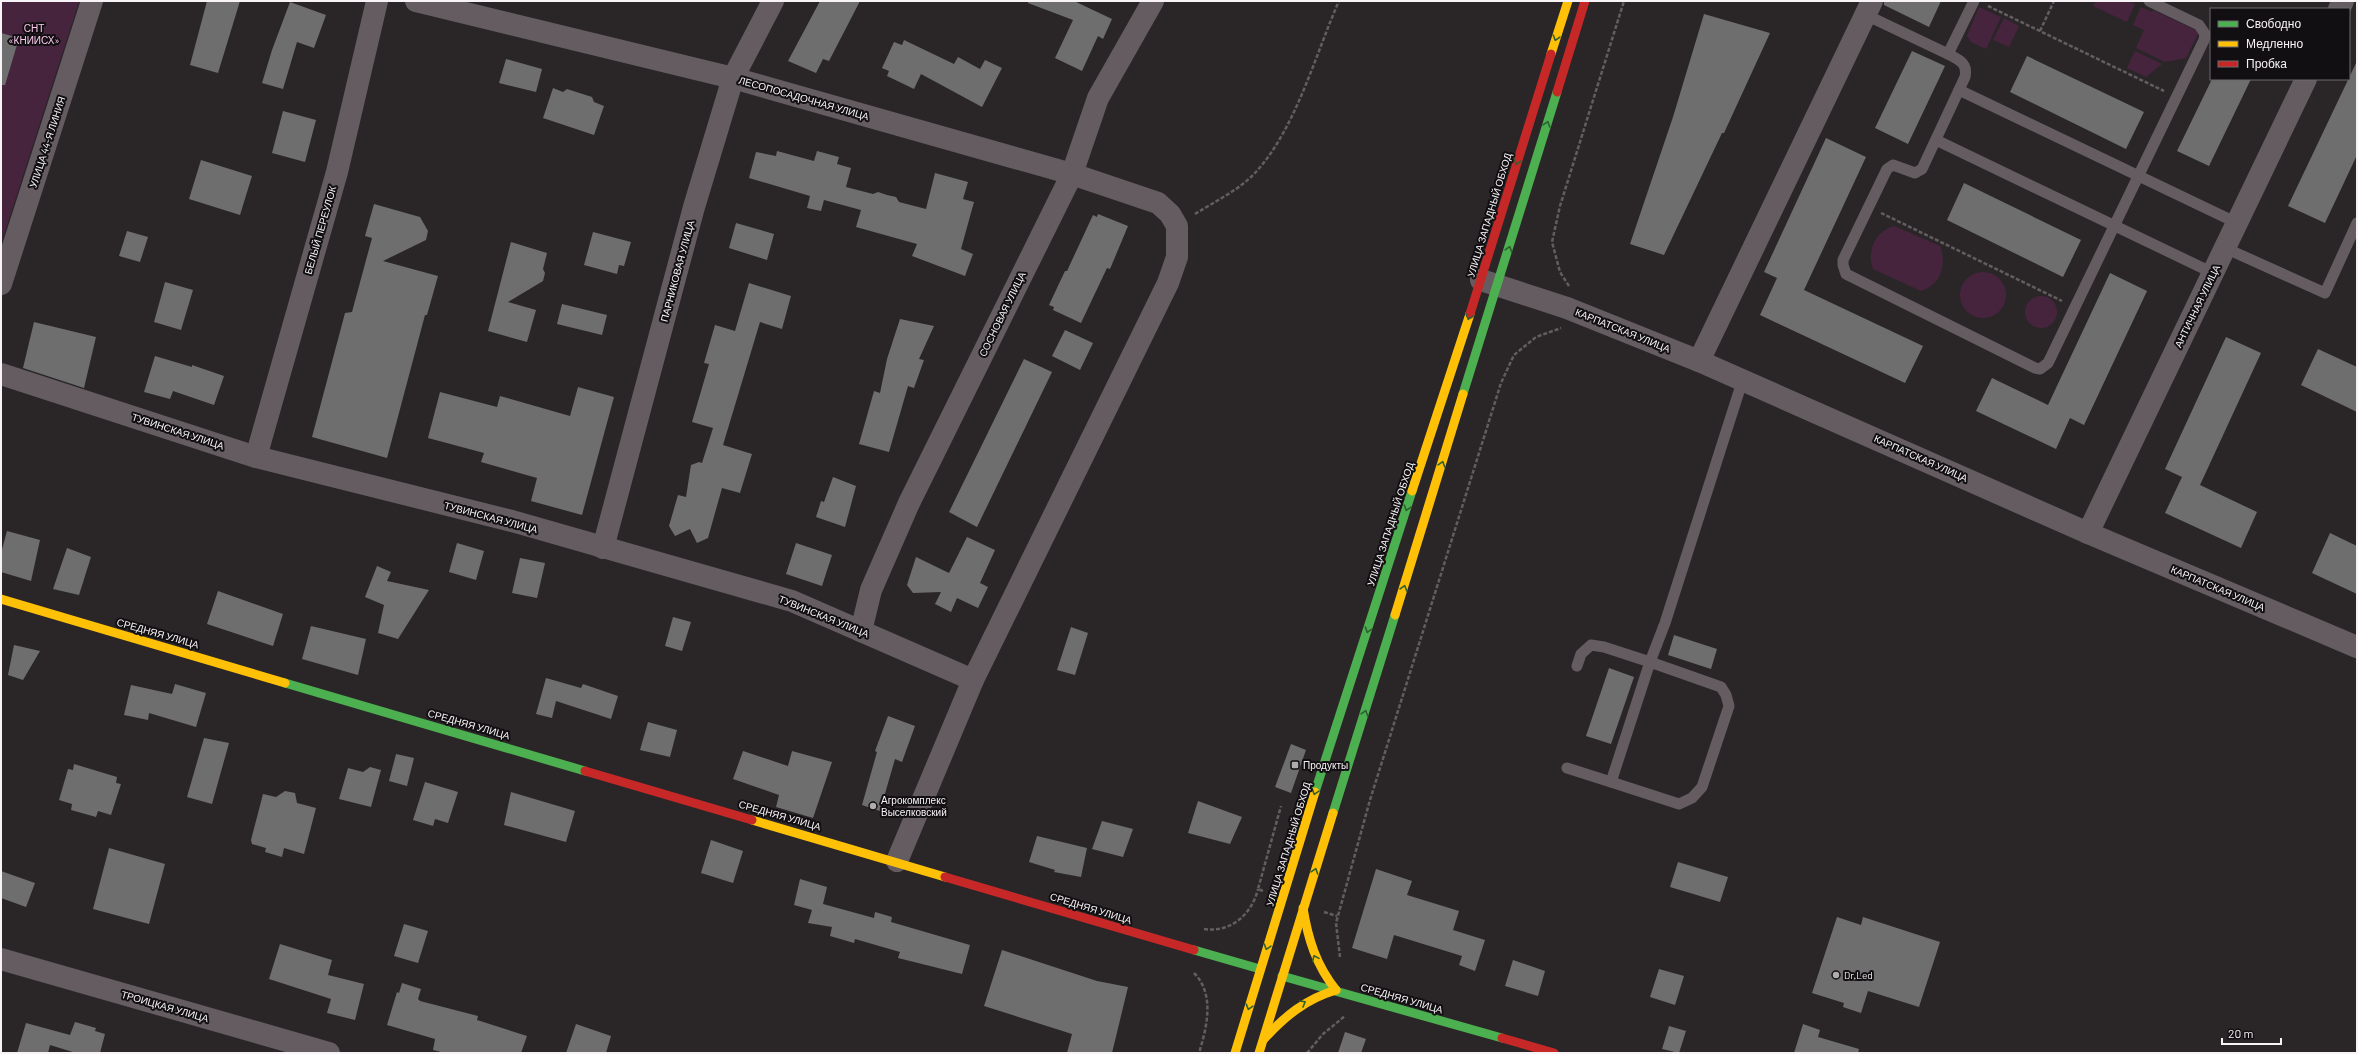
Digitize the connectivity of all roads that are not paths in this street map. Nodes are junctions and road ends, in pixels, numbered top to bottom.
1 (92, 1) edge
2 (377, 1) edge
3 (773, 1) edge
4 (1153, 1) edge
5 (1568, 1) edge
6 (1585, 1) edge
7 (2149, 1) edge
8 (428, 3) edge
9 (1979, 3) edge
10 (1869, 8) edge
11 (1948, 54) junction
12 (733, 78) junction
13 (2306, 80) edge
14 (1959, 90) junction
15 (1936, 140) junction
16 (1072, 174) junction
17 (2138, 177) junction
18 (2237, 223) junction
19 (2357, 224) edge
20 (2114, 226) junction
21 (2224, 248) junction
22 (2213, 273) junction
23 (1489, 283) junction
24 (1, 284) edge
25 (1699, 360) junction
26 (1, 374) edge
27 (1743, 380) junction
28 (256, 457) junction
29 (2088, 533) junction
30 (603, 548) junction
31 (1, 599) edge
32 (861, 631) junction
33 (2357, 647) edge
34 (1650, 662) junction
35 (1577, 666) dead end
36 (973, 680) junction
37 (1567, 768) dead end
38 (1611, 782) junction
39 (897, 861) junction
40 (1303, 908) junction
41 (1, 959) edge
42 (1271, 973) junction
43 (1336, 990) junction
44 (1264, 1038) junction
45 (330, 1053) edge
46 (1235, 1053) edge
47 (1259, 1053) edge
48 (1554, 1053) edge

1 - 24 street, УЛИЦА 44-Я ЛИНИЯ
2 - 28 street, БЕЛЫЙ ПЕРЕУЛОК
3 - 12 street, ПАРНИКОВАЯ УЛИЦА
4 - 16 street, СОСНОВАЯ УЛИЦА
5 -> 23 main road, УЛИЦА ЗАПАДНЫЙ ОБХОД
23 -> 6 main road, УЛИЦА ЗАПАДНЫЙ ОБХОД
7 - 17 lane
8 - 12 street, ЛЕСОПОСАДОЧНАЯ УЛИЦА
9 - 11 lane
10 - 11 lane
10 - 25 street
11 - 14 lane
12 - 16 street, ЛЕСОПОСАДОЧНАЯ УЛИЦА
12 - 30 street, ПАРНИКОВАЯ УЛИЦА
13 - 18 street, АНТИЧНАЯ УЛИЦА
14 - 15 lane
14 - 17 lane
15 - 20 lane
15 - 20 lane
16 - 32 street, СОСНОВАЯ УЛИЦА
16 - 36 street, ЛЕСОПОСАДОЧНАЯ УЛИЦА
17 - 18 lane
17 - 20 lane
18 - 21 street, АНТИЧНАЯ УЛИЦА
19 - 21 lane
20 - 22 lane
21 - 22 street, АНТИЧНАЯ УЛИЦА
22 - 29 street, АНТИЧНАЯ УЛИЦА
23 - 25 street, КАРПАТСКАЯ УЛИЦА
40 -> 23 main road, УЛИЦА ЗАПАДНЫЙ ОБХОД
23 -> 42 main road, УЛИЦА ЗАПАДНЫЙ ОБХОД
25 - 27 street, КАРПАТСКАЯ УЛИЦА
26 - 28 street, ТУВИНСКАЯ УЛИЦА
27 - 29 street, КАРПАТСКАЯ УЛИЦА
27 - 34 lane
28 - 30 street, ТУВИНСКАЯ УЛИЦА
29 - 33 street, КАРПАТСКАЯ УЛИЦА
30 - 32 street, ТУВИНСКАЯ УЛИЦА
31 - 39 main road, СРЕДНЯЯ УЛИЦА
32 - 36 street, ТУВИНСКАЯ УЛИЦА
34 - 35 lane
34 - 38 lane
34 - 38 lane
36 - 39 street
37 - 38 lane
39 - 42 main road, СРЕДНЯЯ УЛИЦА
40 - 42 main road, УЛИЦА ЗАПАДНЫЙ ОБХОД
43 -> 40 main road
41 - 45 street, ТРОИЦКАЯ УЛИЦА
42 - 43 main road, СРЕДНЯЯ УЛИЦА
42 - 44 main road, УЛИЦА ЗАПАДНЫЙ ОБХОД
42 -> 46 main road, УЛИЦА ЗАПАДНЫЙ ОБХОД
44 -> 43 main road
43 - 48 main road, СРЕДНЯЯ УЛИЦА
44 - 47 main road, УЛИЦА ЗАПАДНЫЙ ОБХОД

